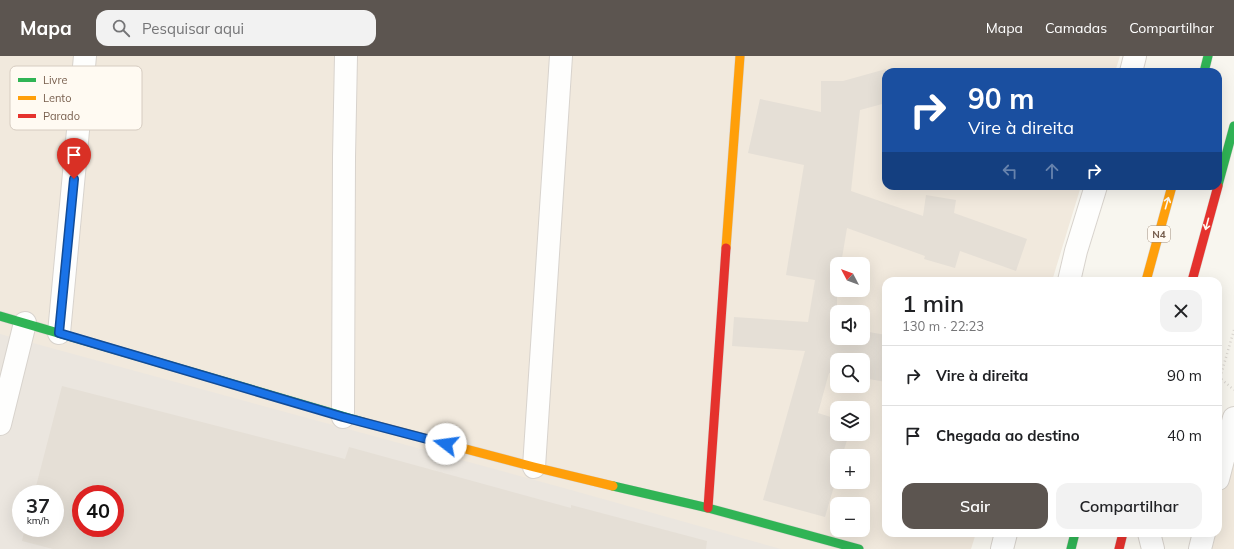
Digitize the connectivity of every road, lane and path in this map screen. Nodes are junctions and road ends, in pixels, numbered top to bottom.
1 (85, 56) edge
2 (346, 56) edge
3 (561, 56) edge
4 (740, 56) edge
5 (1135, 56) edge
6 (1208, 56) edge
7 (84, 66) edge
8 (1131, 68) edge
9 (1205, 68) edge
10 (1234, 126) edge
11 (78, 130) edge
12 (1222, 170) edge
13 (1095, 190) edge
14 (1171, 190) edge
15 (1217, 190) edge
16 (1070, 277) edge
17 (1147, 277) edge
18 (1193, 277) edge
19 (0, 316) edge
20 (25, 323) junction
21 (1234, 330) edge
22 (59, 333) junction
23 (1222, 371) edge
24 (1222, 380) edge
25 (1234, 390) edge
26 (343, 417) junction
27 (1234, 418) edge
28 (0, 424) edge
29 (1222, 464) edge
30 (534, 467) junction
31 (708, 508) junction
32 (1005, 537) edge
33 (1074, 537) edge
34 (1122, 537) edge
35 (1150, 537) edge
36 (1203, 537) edge
37 (858, 549) edge
38 (1002, 549) edge
39 (1071, 549) edge
40 (1119, 549) edge
41 (1153, 549) edge
42 (1200, 549) edge

1 - 7 street
2 - 26 street
3 - 30 street
4 - 31 main road
5 - 8 street
6 - 9 main road
10 - 12 main road
11 - 22 street
13 - 16 street
17 -> 14 main road, N4
15 -> 18 main road
19 - 20 main road
20 - 22 main road
20 - 28 street
21 - 23 path
22 - 26 main road
24 - 25 path
26 - 30 main road
27 - 29 street
30 - 31 main road
31 - 37 main road
32 - 38 street
33 - 39 main road
34 - 40 main road
35 - 41 street
36 - 42 street

